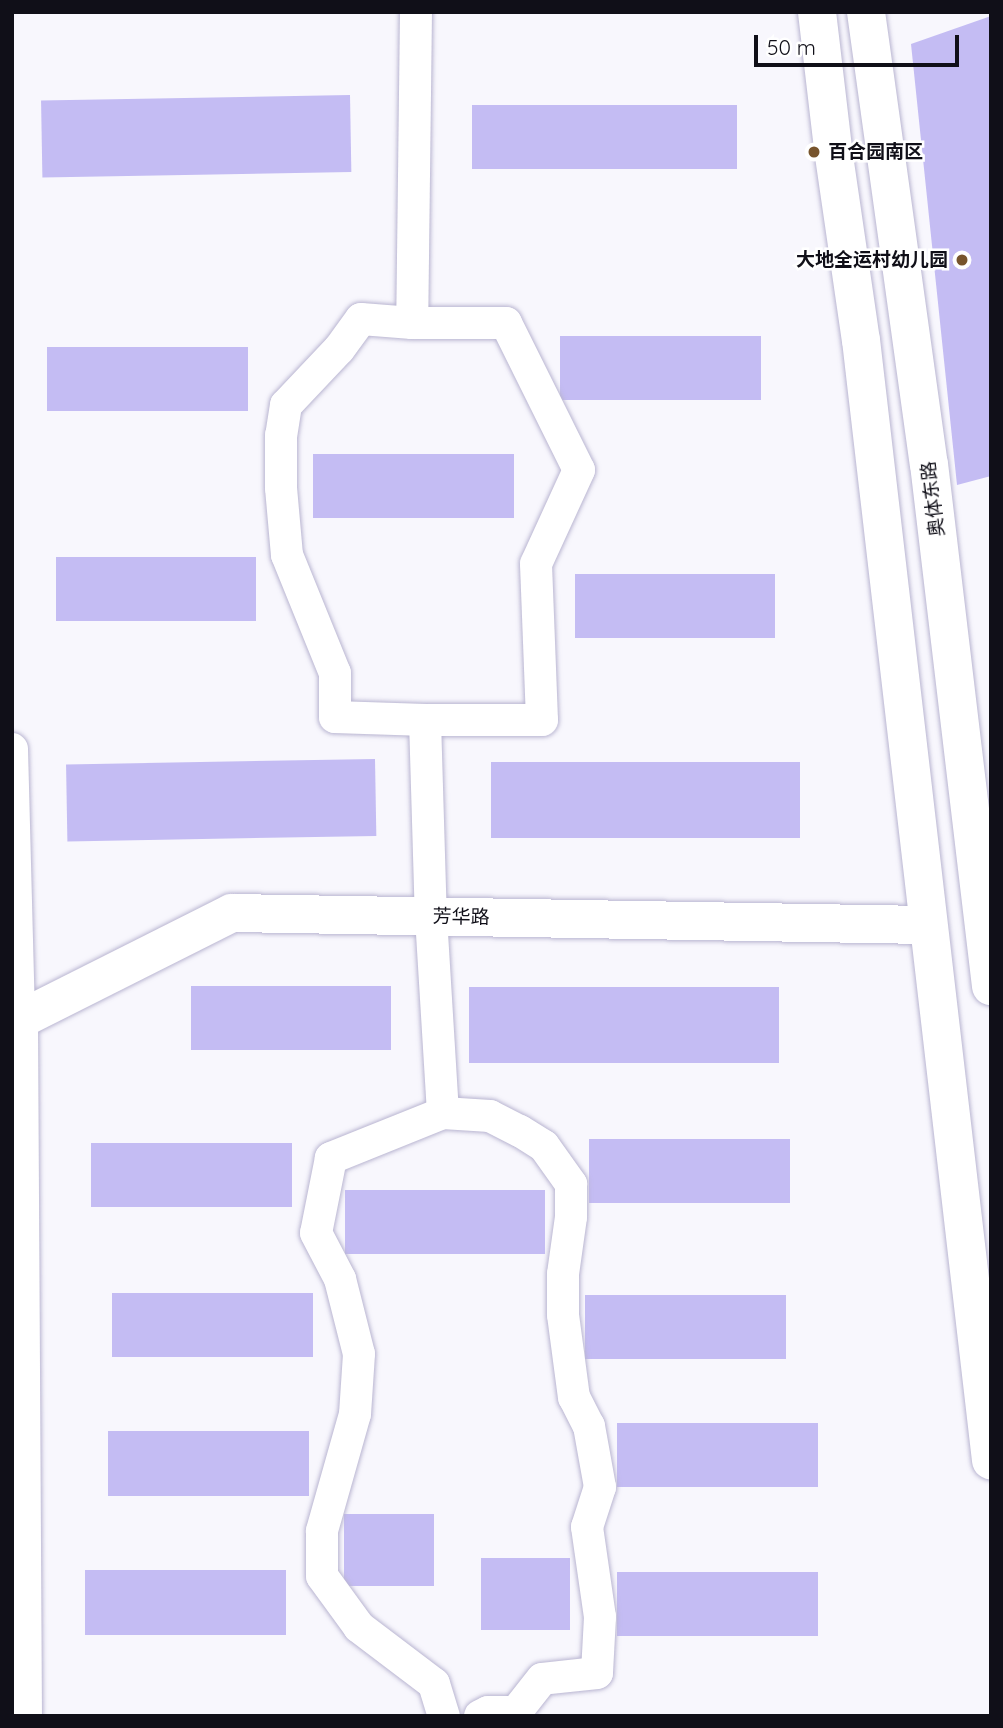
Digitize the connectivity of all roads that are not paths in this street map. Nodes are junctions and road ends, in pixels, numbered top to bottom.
1 (416, 12) edge
2 (804, 12) edge
3 (818, 12) edge
4 (866, 12) edge
5 (412, 323) junction
6 (425, 720) junction
7 (12, 749) edge
8 (431, 917) junction
9 (929, 925) junction
10 (991, 986) edge
11 (19, 1020) junction
12 (443, 1113) junction
13 (991, 1460) edge
14 (23, 1716) edge
15 (444, 1716) edge
16 (480, 1716) edge

1 - 5 street
2 - 3 street
3 - 9 main road
4 - 10 main road, 奥体东路
5 - 6 street
5 - 6 street
6 - 8 street
7 - 11 street
8 - 9 main road, 芳华路
8 - 11 main road, 芳华路
8 - 12 street
9 - 13 main road
11 - 14 main road
12 - 15 street
12 - 16 street

